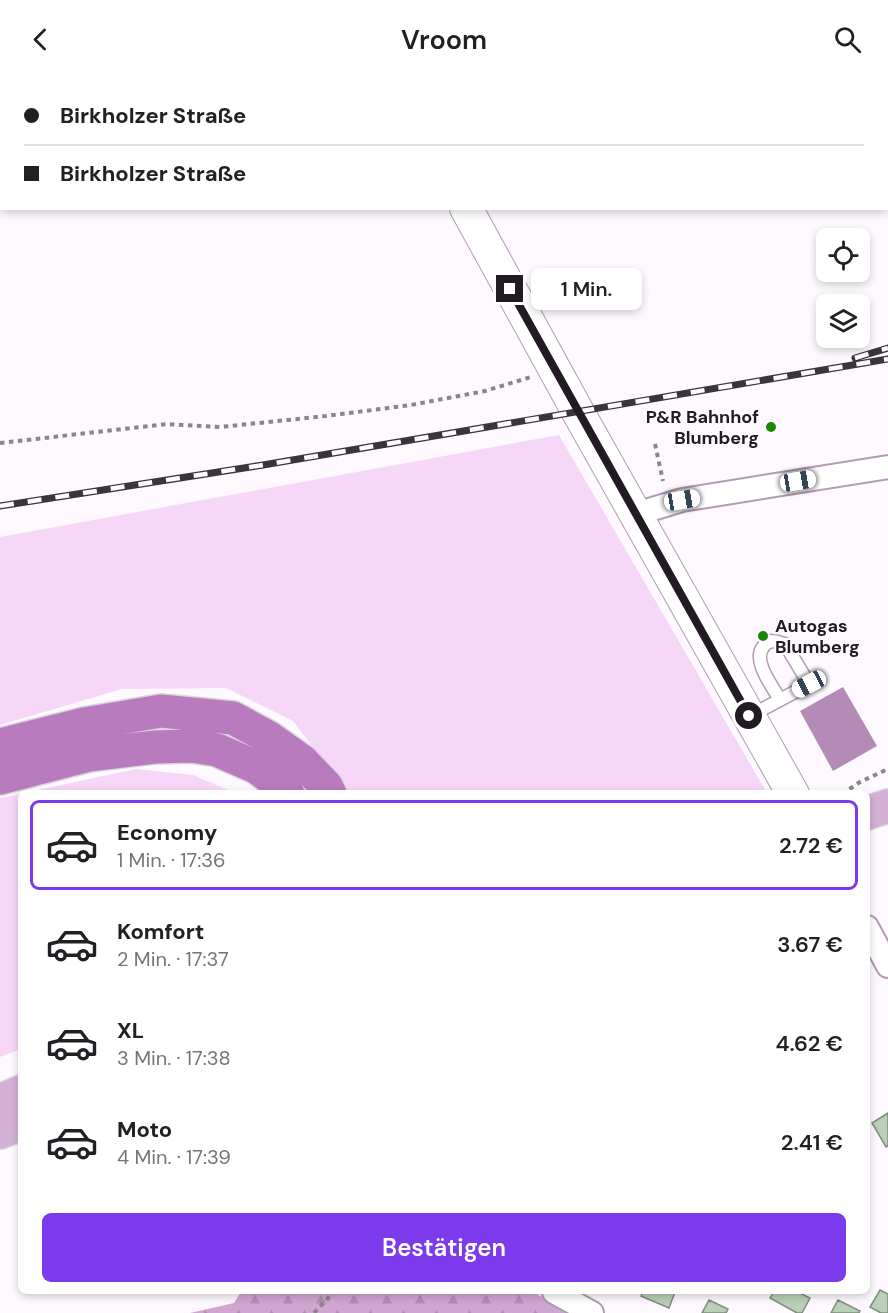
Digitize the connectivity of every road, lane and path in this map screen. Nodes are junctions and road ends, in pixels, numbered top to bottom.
1 (467, 210) edge
2 (555, 370) junction
3 (0, 443) edge
4 (655, 444) dead end
5 (888, 467) edge
6 (663, 481) dead end
7 (636, 514) junction
8 (780, 700) junction
9 (749, 716) junction
10 (0, 745) edge
11 (888, 769) edge
12 (0, 778) edge
13 (285, 790) edge
14 (328, 790) edge
15 (791, 790) edge
16 (848, 790) edge
17 (888, 806) edge
18 (870, 812) edge
19 (870, 933) edge
20 (888, 966) edge
21 (18, 1093) edge
22 (0, 1101) edge
23 (18, 1125) edge
24 (0, 1132) edge
25 (332, 1294) edge
26 (558, 1294) edge
27 (314, 1313) edge
28 (592, 1313) edge

1 - 2 main road
2 - 3 path
2 - 7 main road
4 - 6 path
5 - 7 street
7 - 9 main road
8 - 8 lane
8 - 9 lane
9 - 15 main road
10 - 14 highway
11 - 16 path
12 - 13 highway
17 - 18 main road
19 - 20 street
21 - 22 main road
23 - 24 main road
25 - 27 path
26 - 28 street

